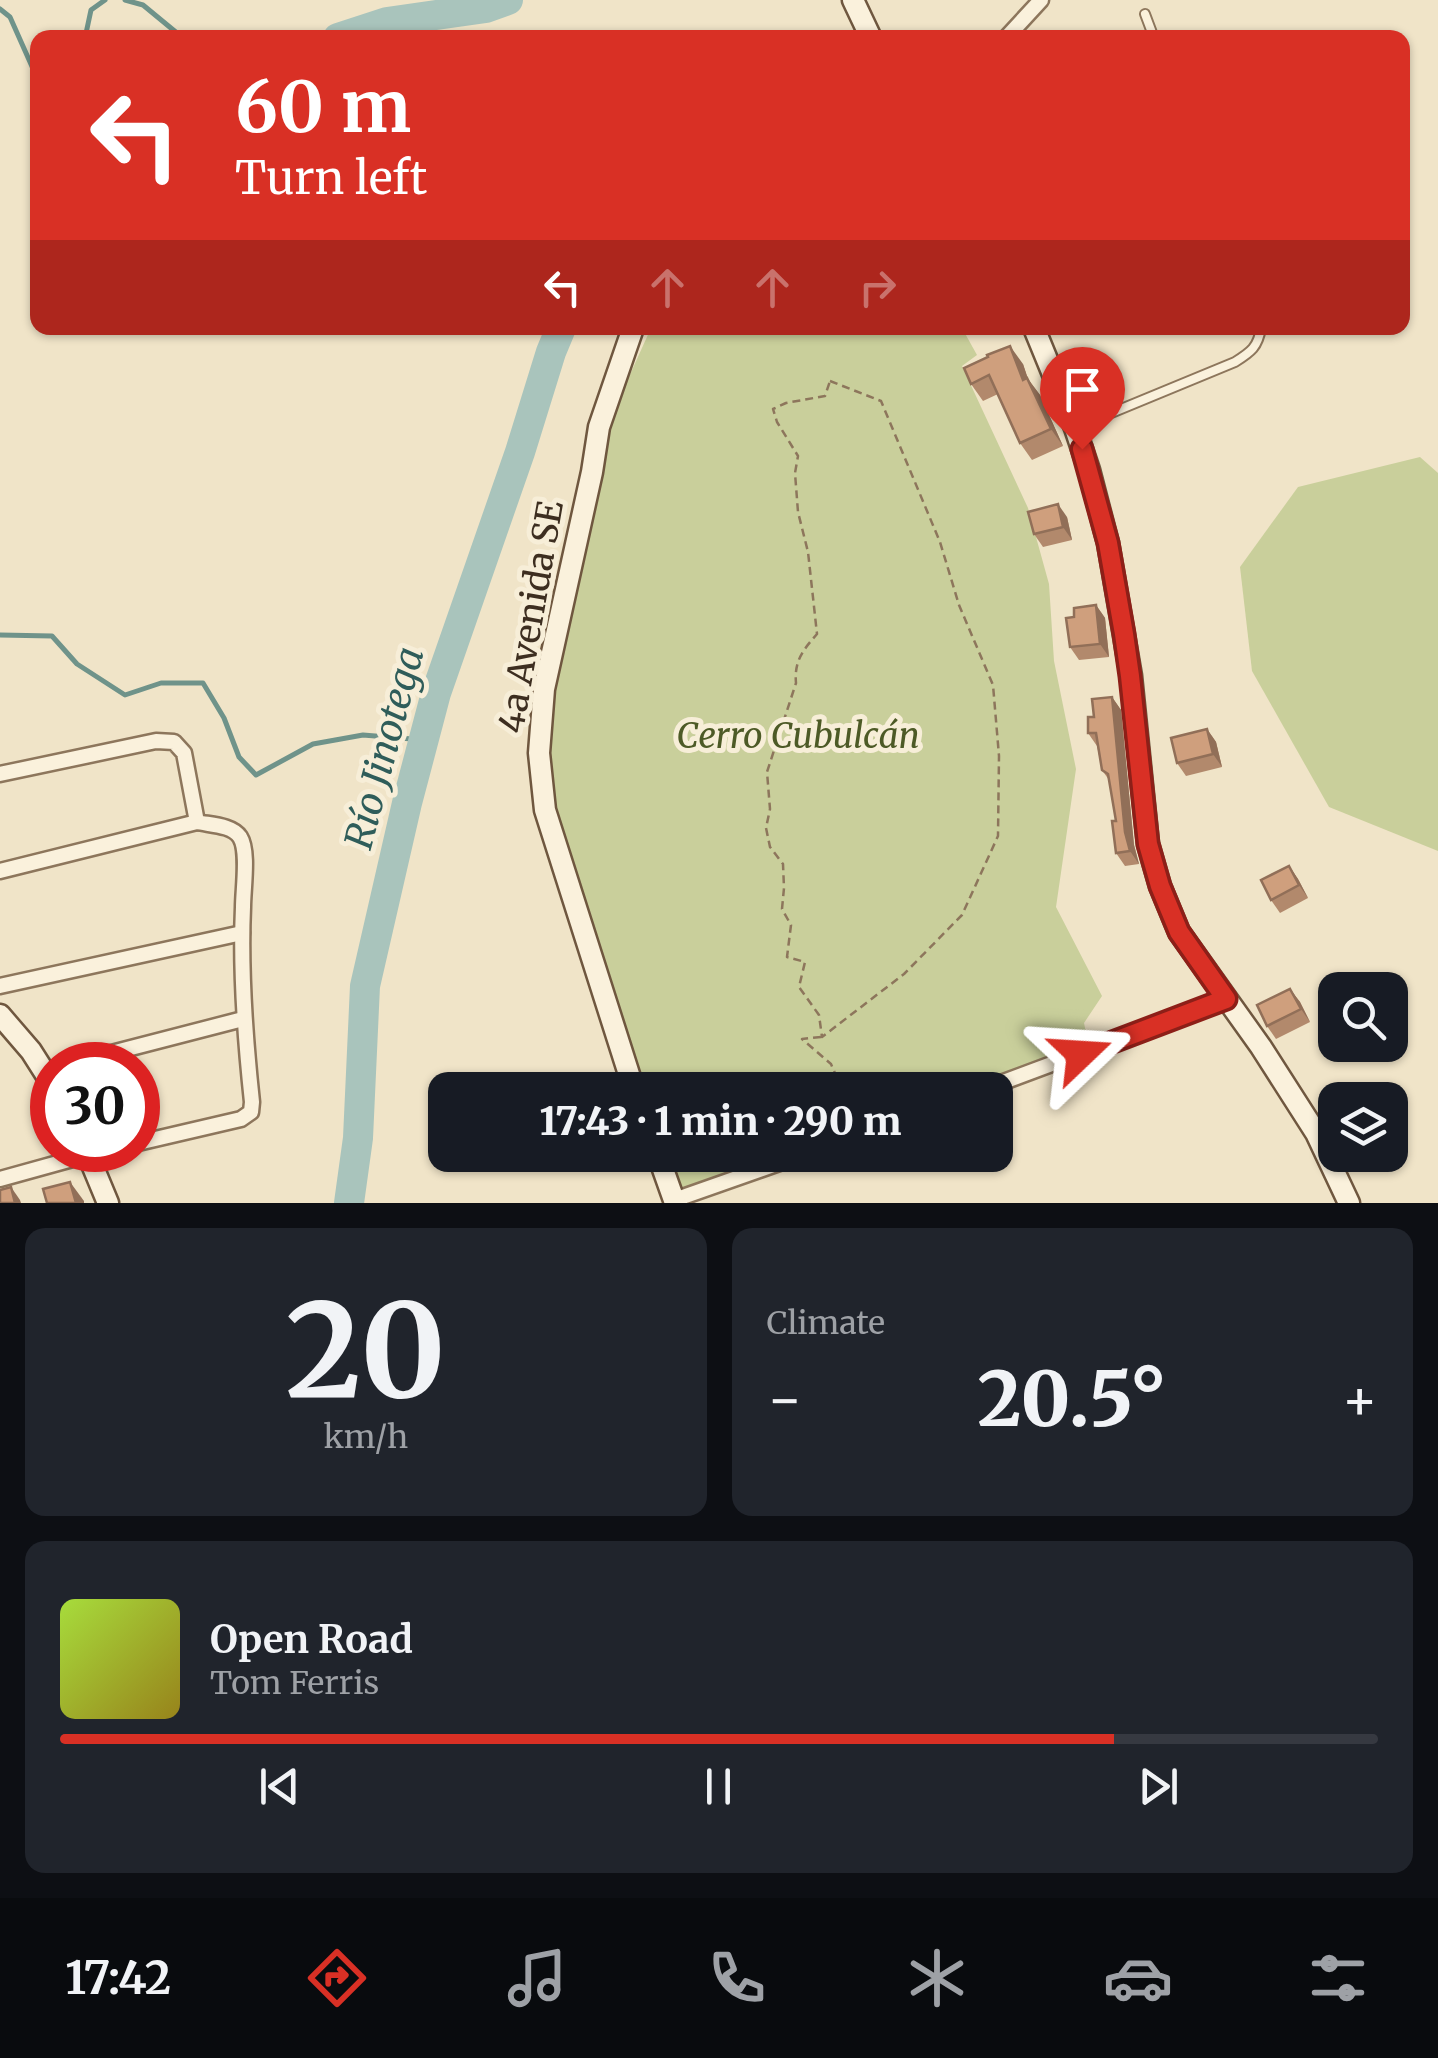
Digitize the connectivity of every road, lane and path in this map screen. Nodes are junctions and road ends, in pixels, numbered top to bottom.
1 (854, 0) edge
2 (1041, 0) edge
3 (1145, 14) dead end
4 (867, 30) edge
5 (1013, 30) edge
6 (1151, 30) edge
7 (631, 335) edge
8 (1037, 335) edge
9 (1260, 335) edge
10 (1075, 428) junction
11 (0, 774) edge
12 (198, 822) junction
13 (0, 871) edge
14 (242, 933) junction
15 (0, 986) edge
16 (1226, 999) junction
17 (0, 1015) edge
18 (243, 1020) junction
19 (822, 1037) junction
20 (156, 1042) edge
21 (30, 1050) edge
22 (628, 1072) edge
23 (834, 1072) edge
24 (1013, 1078) edge
25 (160, 1137) edge
26 (30, 1170) edge
27 (99, 1172) edge
28 (664, 1172) edge
29 (756, 1172) edge
30 (0, 1179) edge
31 (674, 1202) edge
32 (108, 1203) edge
33 (1350, 1203) edge

1 - 4 main road
2 - 5 street
3 - 6 lane
7 - 22 main road, 4a Avenida SE
8 - 10 main road
9 - 10 lane
10 - 16 main road
11 - 12 street
12 - 13 street
12 - 14 street
14 - 15 street
14 - 18 street
16 - 24 street
16 - 33 main road
17 - 21 main road
18 - 20 street
18 - 25 street
19 - 19 path
19 - 23 path
26 - 30 street
27 - 32 main road
28 - 31 main road
29 - 31 street

